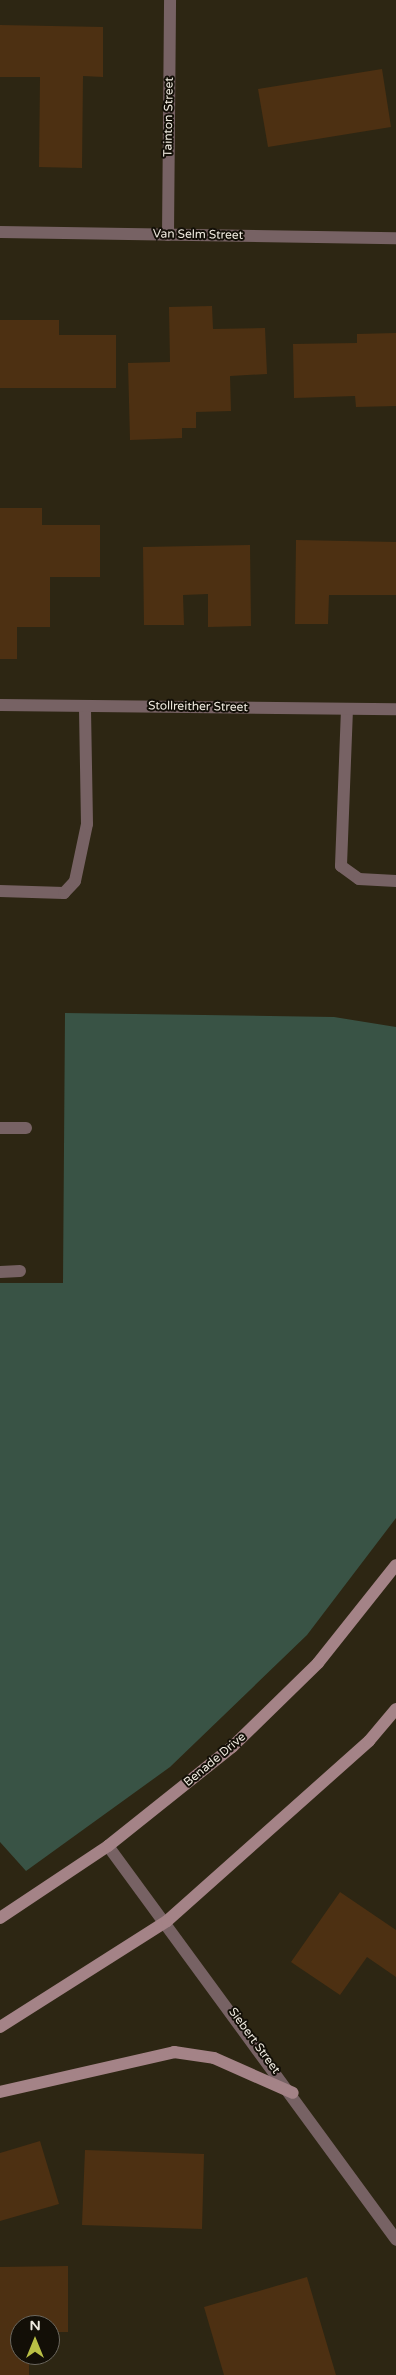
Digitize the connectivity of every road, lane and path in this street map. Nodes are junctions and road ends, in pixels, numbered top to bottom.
1 (170, 0) edge
2 (0, 232) edge
3 (168, 235) junction
4 (396, 238) edge
5 (0, 705) edge
6 (85, 706) junction
7 (347, 709) junction
8 (396, 709) edge
9 (396, 881) edge
10 (0, 891) edge
11 (0, 1128) edge
12 (26, 1128) dead end
13 (0, 1272) edge
14 (20, 1272) dead end
15 (396, 1565) edge
16 (396, 1709) edge
17 (108, 1846) junction
18 (0, 1918) edge
19 (166, 1920) junction
20 (0, 2027) edge
21 (0, 2092) edge
22 (293, 2093) junction
23 (396, 2240) edge

1 - 3 street, Tainton Street
2 - 3 street, Van Selm Street
3 - 4 street, Van Selm Street
5 - 6 street, Stollreither Street
6 - 7 street, Stollreither Street
6 - 10 street
7 - 8 street, Stollreither Street
7 - 9 street
11 - 12 street
13 - 14 street
15 - 17 street, Benade Drive
16 - 19 street
17 - 18 street, Benade Drive
17 - 19 street, Siebert Street
19 - 20 street
19 - 22 street, Siebert Street
21 - 22 street
22 - 23 street, Siebert Street

